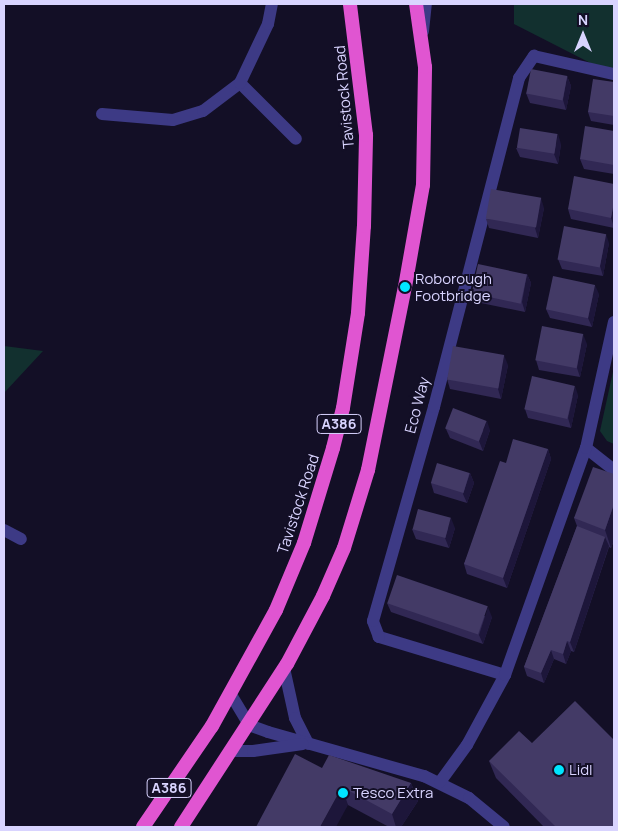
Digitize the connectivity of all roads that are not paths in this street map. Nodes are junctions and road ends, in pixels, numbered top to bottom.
1 (272, 4) edge
2 (350, 4) edge
3 (416, 4) edge
4 (426, 4) edge
5 (421, 40) junction
6 (614, 74) edge
7 (240, 83) junction
8 (102, 114) dead end
9 (296, 139) dead end
10 (614, 322) edge
11 (586, 448) junction
12 (614, 470) edge
13 (4, 530) edge
14 (21, 539) dead end
15 (284, 668) junction
16 (505, 675) junction
17 (230, 693) junction
18 (249, 724) junction
19 (308, 744) junction
20 (231, 751) junction
21 (440, 782) junction
22 (143, 827) edge
23 (181, 827) edge
24 (504, 827) edge

1 - 7 street
2 - 17 highway, Tavistock Road / A386
3 - 5 highway, A386
4 - 5 street
5 - 15 highway, A386
6 - 16 street, Eco Way
7 - 8 street
7 - 9 street
10 - 11 street
11 - 12 street
11 - 16 street
13 - 14 street
15 - 18 highway, A386
15 - 19 street
16 - 21 street
17 - 18 street
17 - 22 highway, Tavistock Road / A386
18 - 19 street
18 - 20 highway, A386
19 - 20 street
19 - 21 street
20 - 23 highway, A386
21 - 24 street

